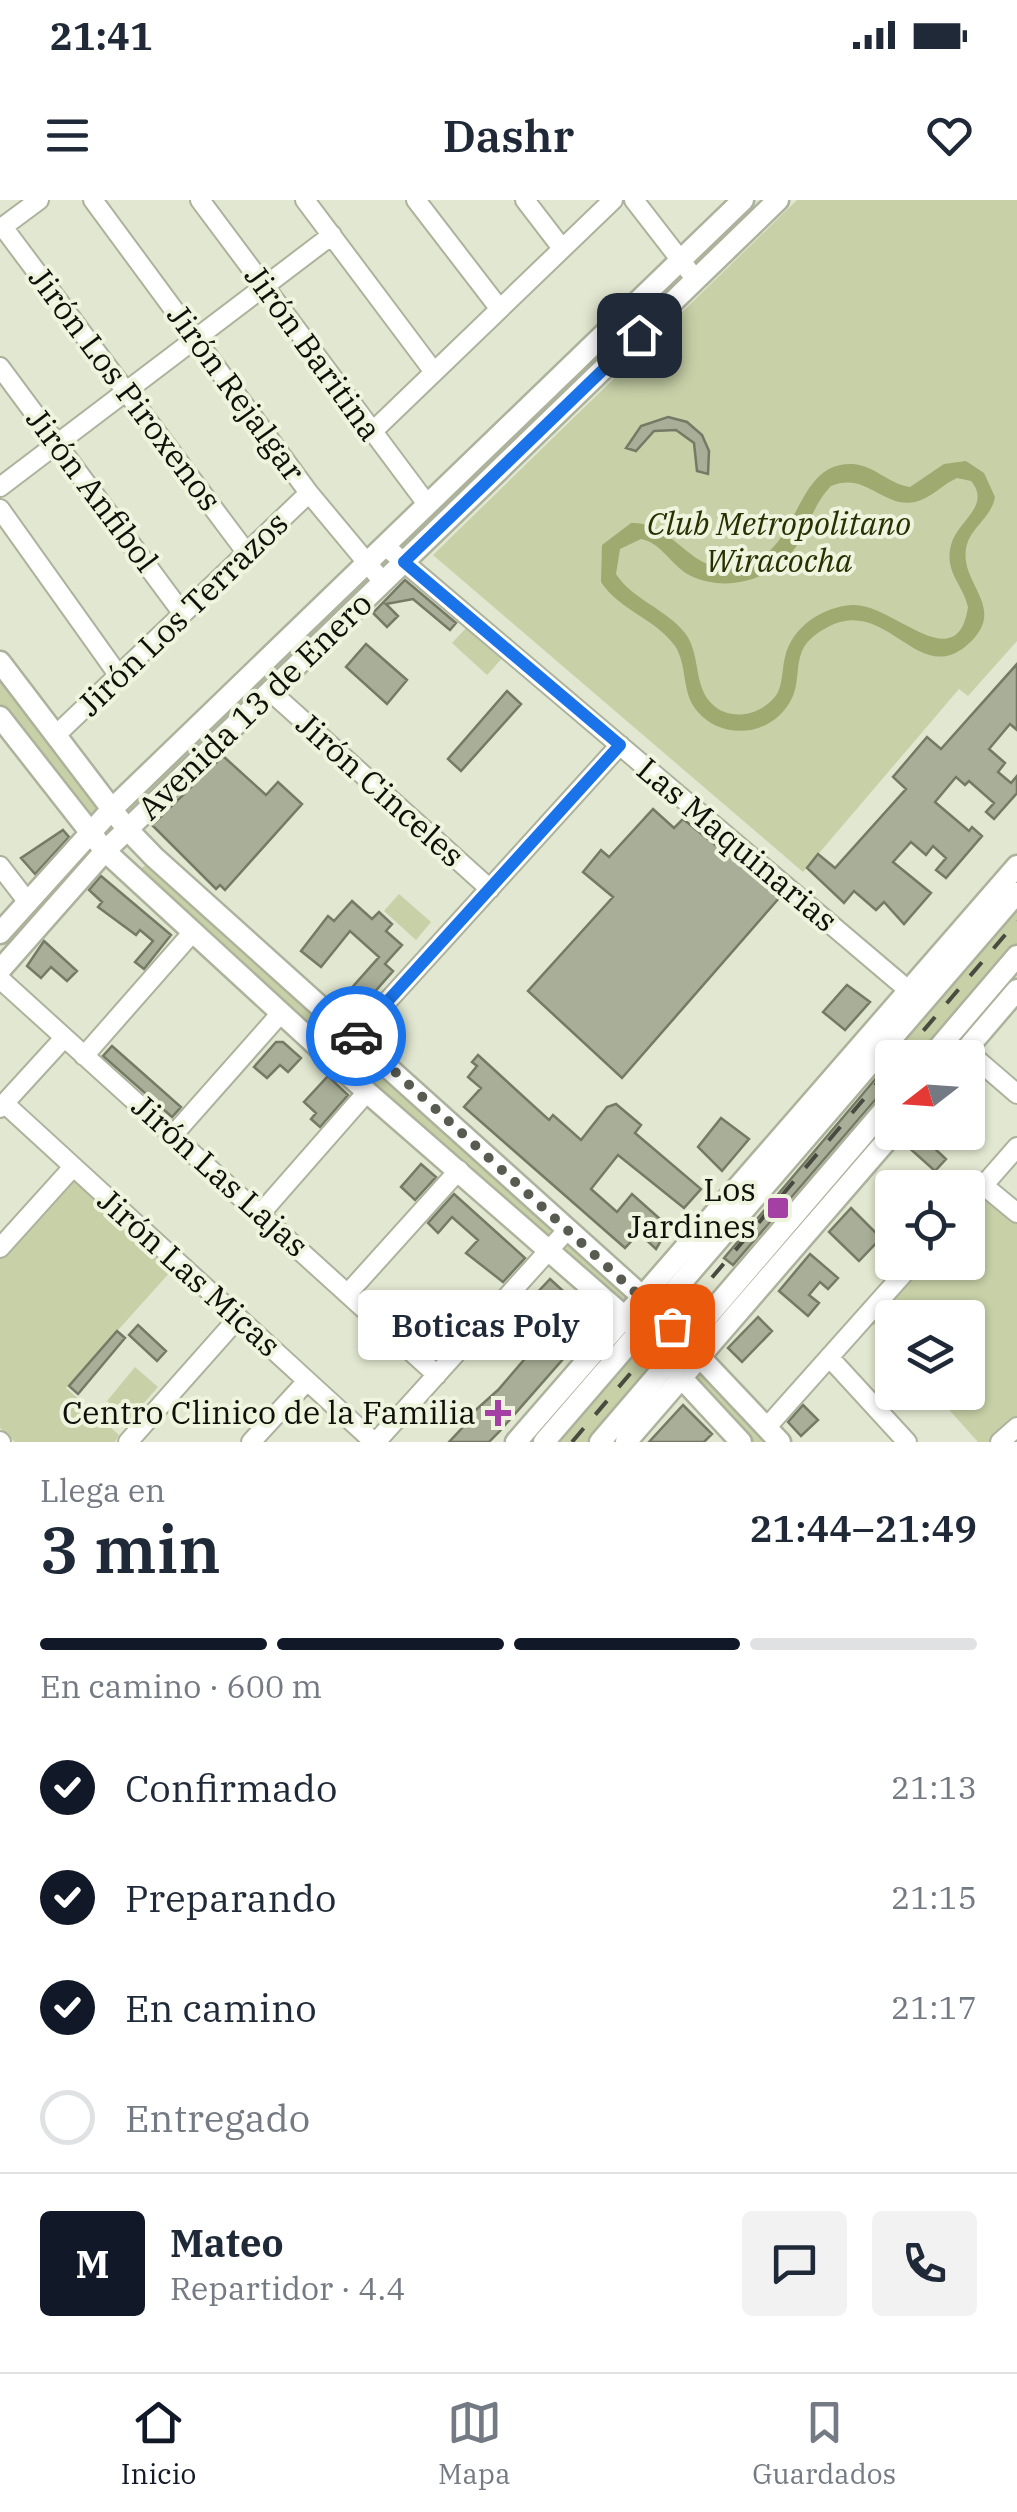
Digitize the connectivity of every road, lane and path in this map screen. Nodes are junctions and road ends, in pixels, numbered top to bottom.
1 (38, 200) edge
2 (93, 200) edge
3 (200, 200) edge
4 (305, 200) edge
5 (416, 200) edge
6 (525, 200) edge
7 (614, 200) edge
8 (634, 200) edge
9 (742, 200) edge
10 (778, 200) edge
11 (760, 218) junction
12 (2, 228) edge
13 (332, 235) junction
14 (561, 247) junction
15 (680, 261) junction
16 (696, 280) junction
17 (264, 287) junction
18 (499, 308) junction
19 (198, 339) junction
20 (0, 367) edge
21 (434, 372) junction
22 (128, 391) junction
23 (371, 434) junction
24 (58, 444) junction
25 (0, 486) edge
26 (309, 493) junction
27 (426, 504) junction
28 (0, 509) edge
29 (385, 546) junction
30 (246, 552) junction
31 (404, 562) junction
32 (366, 563) junction
33 (383, 582) junction
34 (183, 614) junction
35 (0, 662) edge
36 (120, 676) junction
37 (270, 691) junction
38 (0, 718) edge
39 (56, 735) junction
40 (620, 745) junction
41 (112, 809) junction
42 (128, 830) junction
43 (89, 835) junction
44 (105, 851) junction
45 (154, 857) junction
46 (0, 866) edge
47 (1017, 866) edge
48 (136, 879) junction
49 (490, 889) junction
50 (1017, 893) edge
51 (27, 902) junction
52 (0, 933) edge
53 (192, 933) junction
54 (1017, 956) edge
55 (0, 970) edge
56 (0, 979) edge
57 (907, 989) junction
58 (1017, 990) edge
59 (281, 1013) junction
60 (64, 1038) junction
61 (354, 1038) junction
62 (945, 1040) edge
63 (974, 1040) edge
64 (84, 1056) junction
65 (985, 1071) edge
66 (367, 1092) junction
67 (1017, 1094) edge
68 (2, 1105) edge
69 (875, 1122) edge
70 (174, 1134) junction
71 (1017, 1147) edge
72 (877, 1150) edge
73 (72, 1167) junction
74 (459, 1170) junction
75 (985, 1183) edge
76 (985, 1187) edge
77 (261, 1213) junction
78 (1017, 1213) edge
79 (568, 1229) junction
80 (0, 1248) edge
81 (550, 1250) junction
82 (898, 1280) edge
83 (349, 1292) junction
84 (650, 1304) junction
85 (238, 1318) junction
86 (633, 1325) junction
87 (694, 1348) junction
88 (829, 1357) junction
89 (676, 1369) junction
90 (437, 1375) junction
91 (306, 1381) junction
92 (1017, 1427) edge
93 (774, 1435) edge
94 (128, 1442) edge
95 (251, 1442) edge
96 (375, 1442) edge
97 (516, 1442) edge
98 (544, 1442) edge
99 (600, 1442) edge
100 (626, 1442) edge
101 (741, 1442) edge
102 (907, 1442) edge
103 (1000, 1442) edge

1 - 12 street
2 - 19 street, Jirón Rejalgar
3 - 17 street, Jirón Baritina
4 - 13 street
5 - 18 street
6 - 14 street
7 - 14 street
8 - 15 street
9 - 11 street
9 - 15 main road, Avenida 13 de Enero
10 - 11 main road, Avenida 13 de Enero
11 - 16 main road, Avenida 13 de Enero
12 - 22 street, Jirón Los Piroxenos
13 - 17 street
13 - 21 street
14 - 18 street
15 - 16 street
15 - 27 main road, Avenida 13 de Enero
16 - 31 main road, Avenida 13 de Enero
17 - 19 street
17 - 23 street, Jirón Baritina
18 - 21 street
19 - 22 street
19 - 26 street, Jirón Rejalgar
20 - 24 street, Jirón Anfibol
21 - 23 street
22 - 24 street
22 - 30 street, Jirón Los Piroxenos
23 - 27 street, Jirón Baritina
24 - 25 street
24 - 34 street, Jirón Anfibol
26 - 30 street, Jirón Los Terrazos
26 - 32 street, Jirón Rejalgar
27 - 29 main road, Avenida 13 de Enero
28 - 36 street
29 - 31 street, Las Maquinarias
29 - 32 main road, Avenida 13 de Enero
30 - 34 street, Jirón Los Terrazos
31 - 33 main road, Avenida 13 de Enero
31 - 40 street, Las Maquinarias
32 - 33 street, Jirón Rejalgar
32 - 41 main road, Avenida 13 de Enero
33 - 37 main road, Avenida 13 de Enero
34 - 36 street, Jirón Los Terrazos
35 - 39 main road
36 - 39 street, Jirón Los Terrazos
37 - 42 main road, Avenida 13 de Enero
37 - 49 street, Jirón Cinceles
38 - 43 main road
39 - 41 main road
40 - 49 street
40 - 57 street, Las Maquinarias
41 - 42 main road
41 - 43 main road, Avenida 13 de Enero
42 - 44 main road, Avenida 13 de Enero
42 - 45 main road
43 - 44 main road
43 - 51 main road, Avenida 13 de Enero
44 - 48 main road
44 - 55 main road, Avenida 13 de Enero
45 - 48 main road
45 - 61 main road
46 - 51 street
47 - 57 main road
48 - 53 main road
49 - 61 street
50 - 84 main road
51 - 52 main road, Avenida 13 de Enero
53 - 59 main road
53 - 64 street
54 - 62 main road
56 - 60 street, Jirón Las Lajas
57 - 84 main road
58 - 63 main road
59 - 66 main road
59 - 70 street
60 - 64 street, Jirón Las Lajas
60 - 68 street
61 - 79 main road
64 - 70 street, Jirón Las Lajas
65 - 67 street
66 - 74 main road
66 - 77 street
68 - 73 street, Jirón Las Micas
69 - 87 main road
70 - 77 street, Jirón Las Lajas
71 - 75 street
72 - 87 main road
73 - 80 street
73 - 85 street, Jirón Las Micas
74 - 81 main road
74 - 83 street
76 - 78 street
77 - 83 street, Jirón Las Lajas
79 - 81 street
79 - 84 main road
81 - 86 main road
81 - 90 street
82 - 88 street
83 - 90 street, Jirón Las Lajas
84 - 86 main road
84 - 87 main road
85 - 91 street, Jirón Las Micas
85 - 94 street
86 - 89 main road
86 - 97 main road
86 - 98 main road
87 - 89 main road
87 - 93 main road
88 - 93 street
88 - 102 street
89 - 99 main road
89 - 100 main road
89 - 101 main road
90 - 96 street
91 - 95 street
91 - 96 street, Jirón Las Micas
92 - 103 street

